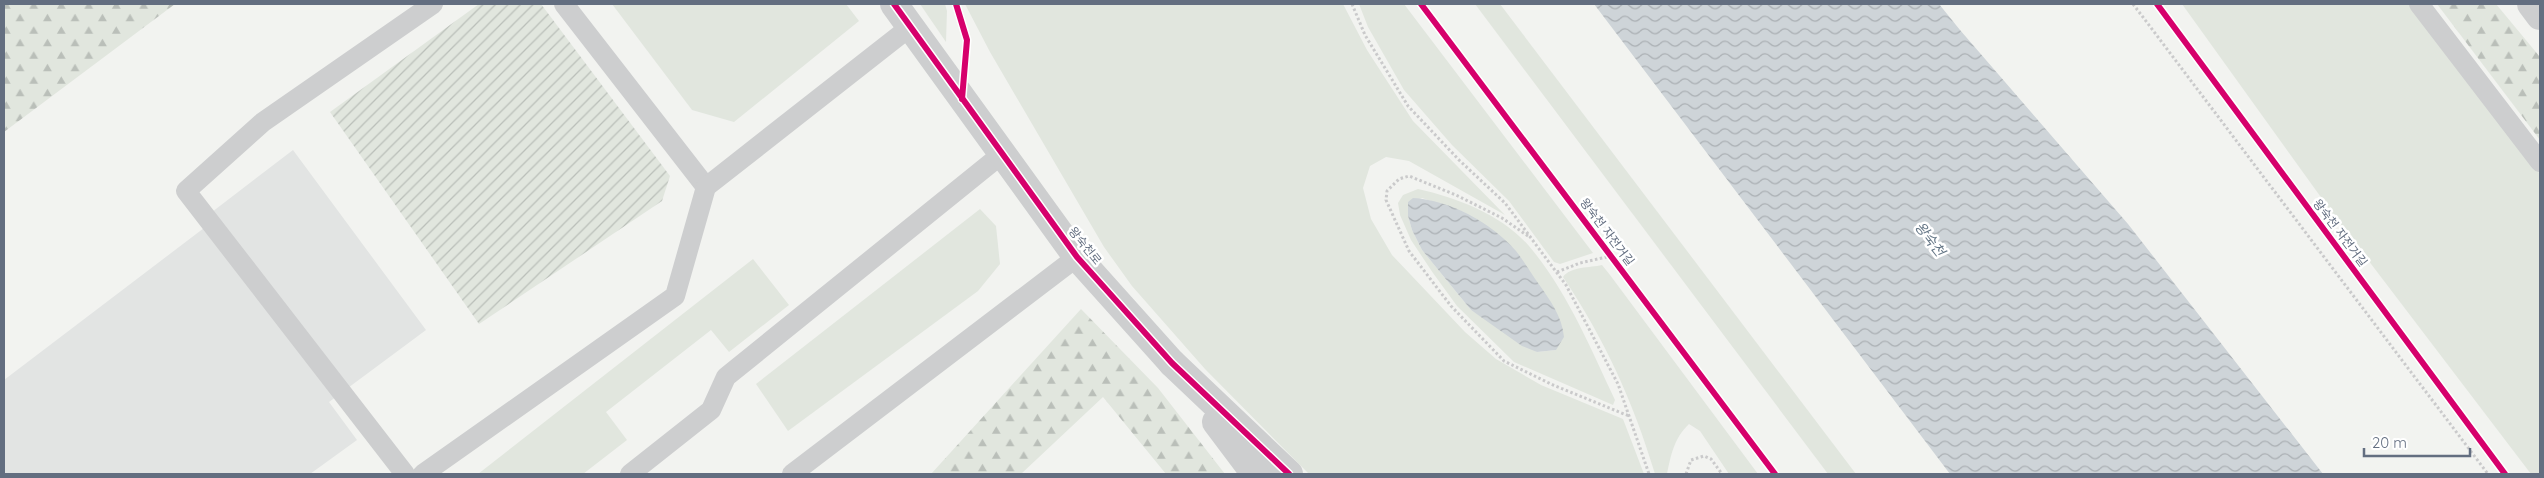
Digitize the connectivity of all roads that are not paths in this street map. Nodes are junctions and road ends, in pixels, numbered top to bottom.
1 (434, 4) edge
2 (564, 4) edge
3 (894, 4) edge
4 (2419, 4) edge
5 (2531, 4) edge
6 (2540, 16) edge
7 (910, 27) junction
8 (1002, 154) junction
9 (2540, 162) edge
10 (706, 186) junction
11 (1077, 257) junction
12 (1172, 363) junction
13 (405, 474) edge
14 (423, 474) edge
15 (630, 474) edge
16 (792, 474) edge
17 (1254, 474) edge
18 (1290, 474) edge

1 - 13 lane
2 - 10 lane
3 - 7 street, 왕숙천로
4 - 9 lane
5 - 6 street
7 - 8 street, 왕숙천로
7 - 10 lane
8 - 11 street, 왕숙천로
8 - 15 lane
10 - 14 lane
11 - 12 street, 왕숙천로
11 - 16 lane
12 - 17 street, 왕숙천로
12 - 18 street, 왕숙천로

